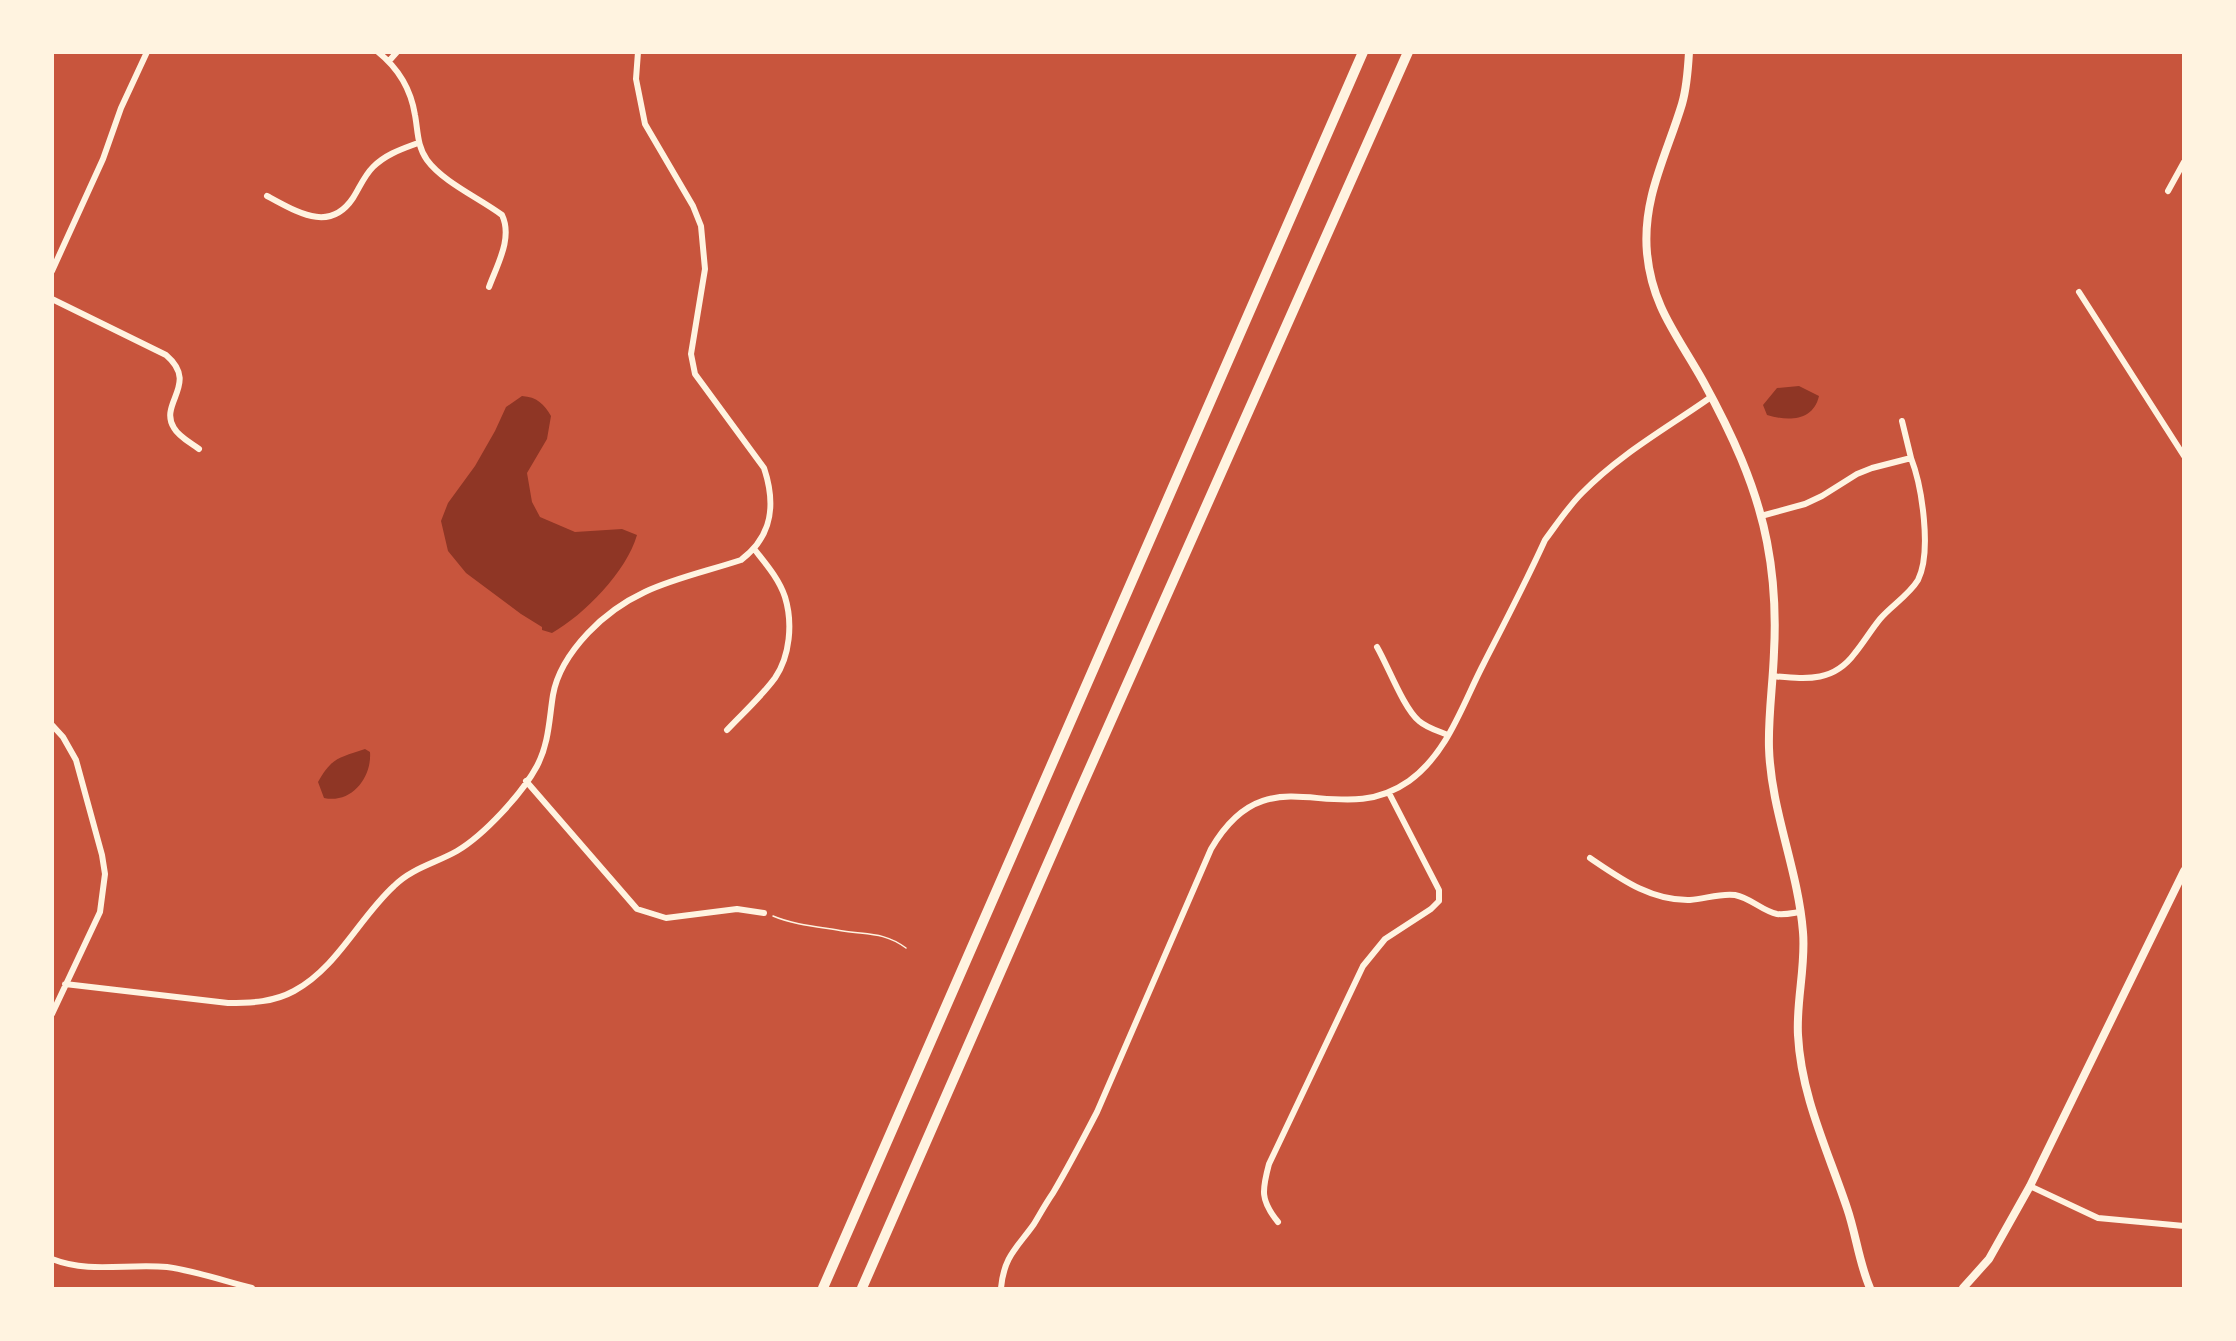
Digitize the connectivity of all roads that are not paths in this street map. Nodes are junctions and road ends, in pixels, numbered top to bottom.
1 (147, 52) edge
2 (378, 52) edge
3 (398, 52) edge
4 (638, 52) edge
5 (1363, 52) edge
6 (1408, 52) edge
7 (1689, 52) edge
8 (389, 61) junction
9 (418, 143) junction
10 (2184, 162) edge
11 (2168, 191) dead end
12 (267, 196) dead end
13 (52, 271) edge
14 (489, 287) dead end
15 (2079, 292) dead end
16 (52, 299) edge
17 (1711, 397) junction
18 (1902, 421) dead end
19 (199, 449) dead end
20 (2184, 456) edge
21 (1911, 458) junction
22 (1761, 516) junction
23 (754, 550) junction
24 (1377, 647) dead end
25 (1772, 676) junction
26 (52, 725) edge
27 (727, 730) dead end
28 (1448, 735) junction
29 (526, 781) junction
30 (1389, 793) junction
31 (1590, 858) dead end
32 (2184, 872) edge
33 (764, 912) road end
34 (1800, 912) junction
35 (65, 984) junction
36 (52, 1014) edge
37 (2030, 1186) junction
38 (1278, 1222) dead end
39 (2184, 1226) edge
40 (52, 1259) edge
41 (252, 1288) edge
42 (824, 1288) edge
43 (862, 1288) edge
44 (1001, 1288) edge
45 (1870, 1288) edge
46 (1963, 1288) edge

1 - 13 street
2 - 8 street
3 - 8 street
4 - 23 street
5 - 42 highway
6 - 43 highway
7 - 17 street
8 - 9 street
9 - 12 street
9 - 14 street
10 - 11 street
15 - 20 street
16 - 19 street
17 - 22 street
17 - 28 street
18 - 21 street
21 - 22 street
21 - 25 street
22 - 25 street
23 - 27 street
23 - 29 street
24 - 28 street
25 - 34 street
26 - 35 street
28 - 30 street
29 - 33 street
29 - 35 street
30 - 38 street
30 - 44 street
31 - 34 street
32 - 37 street
34 - 45 street
35 - 36 street
37 - 39 street
37 - 46 street
40 - 41 street

